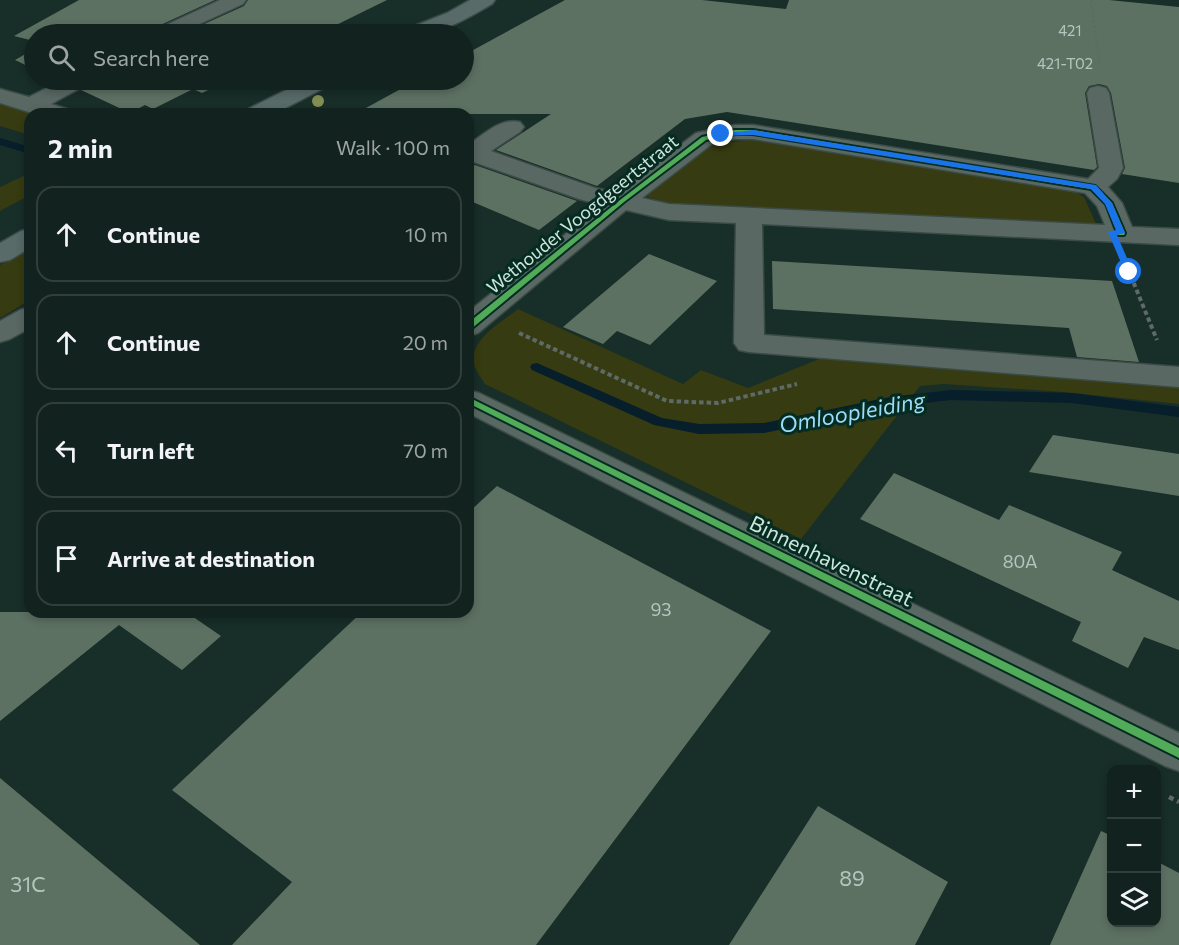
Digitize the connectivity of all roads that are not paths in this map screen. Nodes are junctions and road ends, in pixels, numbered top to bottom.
1 (236, 0) edge
2 (452, 0) edge
3 (485, 0) edge
4 (184, 24) edge
5 (416, 24) edge
6 (433, 24) edge
7 (60, 90) edge
8 (303, 90) edge
9 (1098, 93) road end
10 (0, 96) edge
11 (32, 105) junction
12 (41, 108) edge
13 (268, 108) edge
14 (512, 127) dead end
15 (474, 152) edge
16 (474, 154) edge
17 (1093, 187) junction
18 (622, 201) junction
19 (749, 217) junction
20 (1116, 233) junction
21 (1179, 237) edge
22 (24, 240) edge
23 (0, 254) edge
24 (24, 319) edge
25 (475, 321) edge
26 (0, 333) edge
27 (1175, 377) edge
28 (474, 403) edge
29 (1179, 753) edge

1 - 4 street
2 - 5 main road
3 - 6 main road
7 - 11 street
8 - 13 main road
9 - 17 street
10 - 11 street
11 - 12 street
14 - 15 street
16 - 18 street
17 - 18 street, Wethouder Voogdgeertstraat
17 - 20 street
18 - 19 street, Wethouder Voogdgeertstraat
18 - 25 street, Wethouder Voogdgeertstraat
19 - 20 street, Wethouder Voogdgeertstraat
19 - 27 street
20 - 21 street, Wethouder Voogdgeertstraat
22 - 23 main road
24 - 26 street
28 - 29 street, Binnenhavenstraat

